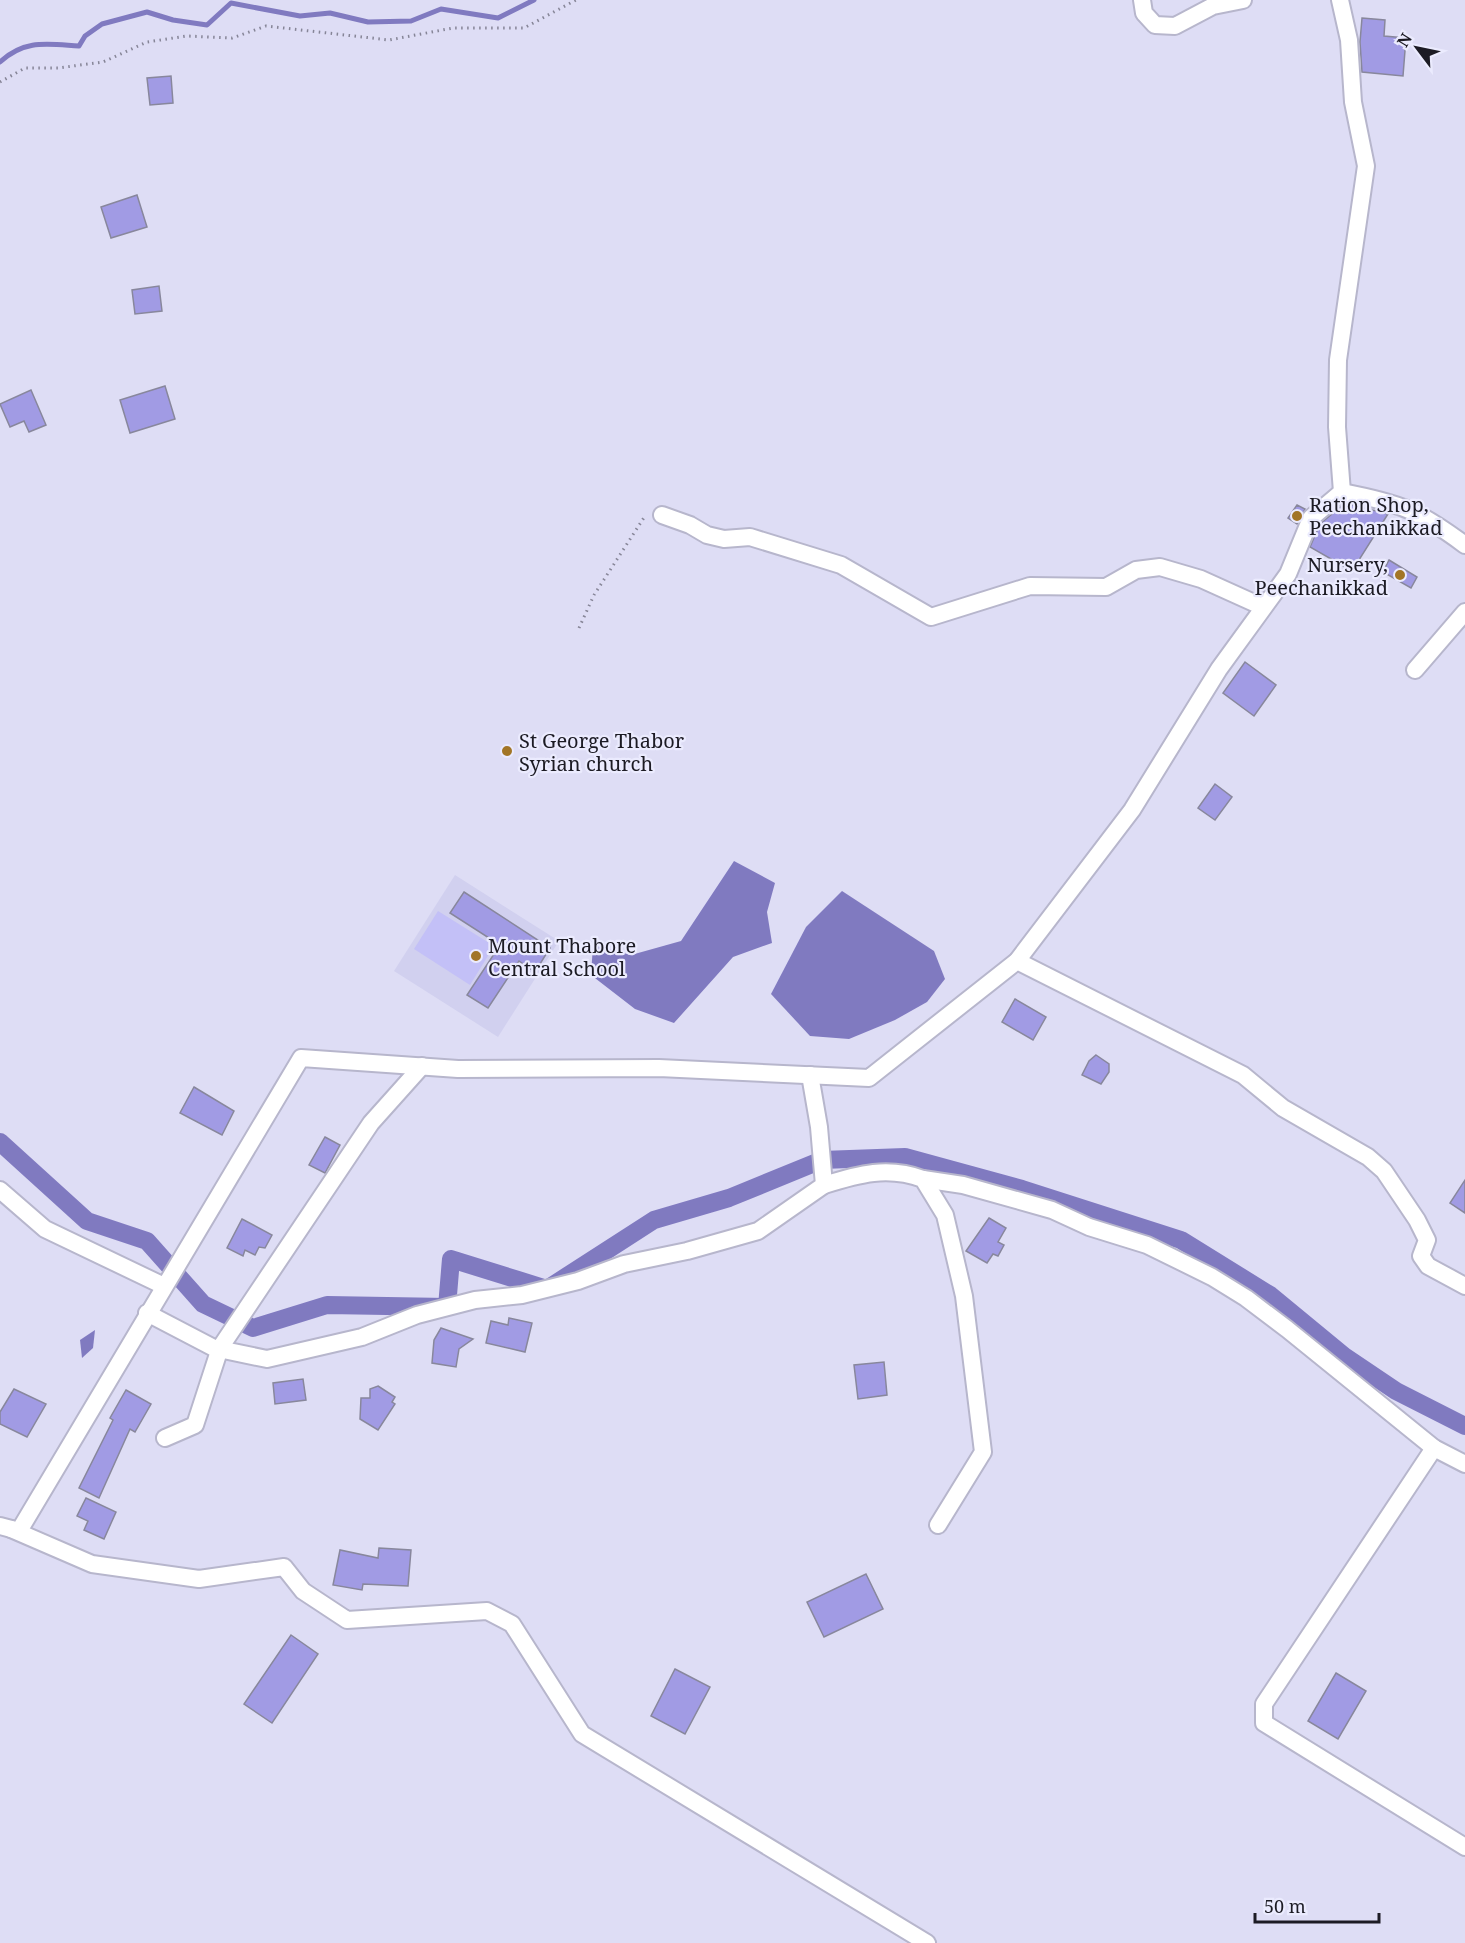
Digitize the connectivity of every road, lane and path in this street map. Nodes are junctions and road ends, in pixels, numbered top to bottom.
1 (576, 0) edge
2 (1142, 0) edge
3 (1243, 0) edge
4 (1340, 0) edge
5 (0, 82) edge
6 (1342, 492) junction
7 (662, 515) joint
8 (1465, 545) edge
9 (1263, 607) junction
10 (1465, 612) edge
11 (579, 628) dead end
12 (1415, 670) dead end
13 (1017, 961) junction
14 (422, 1066) junction
15 (810, 1075) junction
16 (923, 1179) junction
17 (824, 1185) junction
18 (0, 1190) edge
19 (164, 1286) junction
20 (1465, 1286) edge
21 (147, 1313) junction
22 (219, 1348) junction
23 (165, 1438) dead end
24 (1434, 1448) junction
25 (1465, 1464) edge
26 (938, 1525) dead end
27 (6, 1528) edge
28 (1465, 1847) edge
29 (927, 1943) edge

1 - 5 path
2 - 3 street
4 - 6 street
6 - 8 street
6 - 9 street
7 - 9 street
7 - 11 path
9 - 13 street
10 - 12 street
13 - 15 street
13 - 20 street
14 - 15 street
14 - 19 street
14 - 22 street
15 - 17 street
16 - 17 street
16 - 24 street
16 - 26 street
17 - 22 street
18 - 19 street
19 - 21 street
21 - 22 street
21 - 27 street
22 - 23 street
24 - 25 street
24 - 28 street
27 - 29 street

